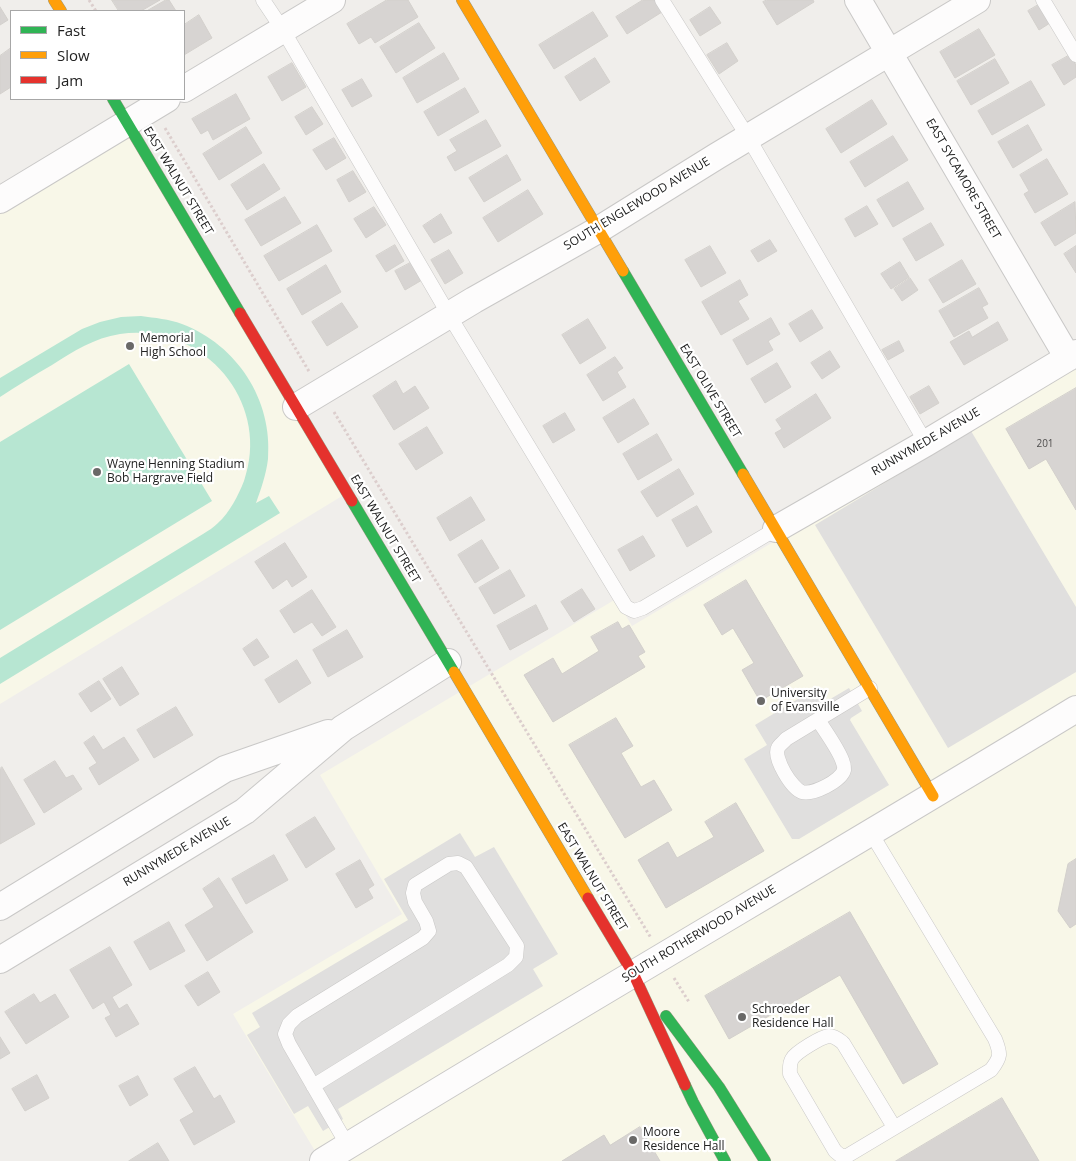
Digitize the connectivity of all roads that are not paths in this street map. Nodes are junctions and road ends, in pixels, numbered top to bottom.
1 (263, 0) edge
2 (332, 0) edge
3 (462, 0) edge
4 (662, 0) edge
5 (858, 0) edge
6 (977, 0) edge
7 (1043, 0) edge
8 (283, 30) junction
9 (889, 52) junction
10 (1076, 55) edge
11 (185, 88) edge
12 (114, 100) edge
13 (164, 110) edge
14 (127, 122) junction
15 (748, 137) junction
16 (0, 200) edge
17 (598, 230) junction
18 (449, 315) junction
19 (1072, 356) edge
20 (296, 407) junction
21 (926, 443) junction
22 (776, 529) junction
23 (448, 662) junction
24 (870, 688) junction
25 (1076, 709) edge
26 (818, 720) junction
27 (343, 728) junction
28 (933, 796) junction
29 (871, 833) junction
30 (0, 907) edge
31 (0, 960) edge
32 (633, 973) junction
33 (312, 1086) junction
34 (894, 1127) junction
35 (348, 1146) junction
36 (323, 1161) edge
37 (726, 1161) edge
38 (765, 1161) edge

1 - 8 lane
2 - 8 street
3 - 17 street, EAST OLIVE STREET
4 - 15 lane
5 - 9 street, EAST SYCAMORE STREET
6 - 9 street, SOUTH ENGLEWOOD AVENUE
7 - 10 lane
8 - 11 street
8 - 18 lane
9 - 15 street, SOUTH ENGLEWOOD AVENUE
9 - 19 street, EAST SYCAMORE STREET
12 - 14 street, EAST WALNUT STREET
13 - 14 street
14 - 16 street
14 - 20 street, EAST WALNUT STREET
15 - 17 street, SOUTH ENGLEWOOD AVENUE
15 - 21 lane
17 - 18 street, SOUTH ENGLEWOOD AVENUE
17 - 22 street, EAST OLIVE STREET
18 - 20 street, SOUTH ENGLEWOOD AVENUE
18 - 22 lane
19 - 21 street, RUNNYMEDE AVENUE
20 - 23 street, EAST WALNUT STREET
21 - 22 street, RUNNYMEDE AVENUE
22 - 24 street, EAST OLIVE STREET
23 - 27 street, RUNNYMEDE AVENUE
23 - 32 street, EAST WALNUT STREET
24 - 26 lane
24 - 28 street, EAST OLIVE STREET
25 - 28 street, SOUTH ROTHERWOOD AVENUE
26 - 26 lane
27 - 30 street, RUNNYMEDE AVENUE
27 - 31 street, RUNNYMEDE AVENUE
28 - 29 street, SOUTH ROTHERWOOD AVENUE
29 - 32 street, SOUTH ROTHERWOOD AVENUE
29 - 34 lane
32 - 35 street, SOUTH ROTHERWOOD AVENUE
32 - 37 street, EAST WALNUT STREET
32 - 38 street, EAST WALNUT STREET
33 - 33 lane
33 - 35 lane
34 - 34 lane
35 - 36 street, SOUTH ROTHERWOOD AVENUE

